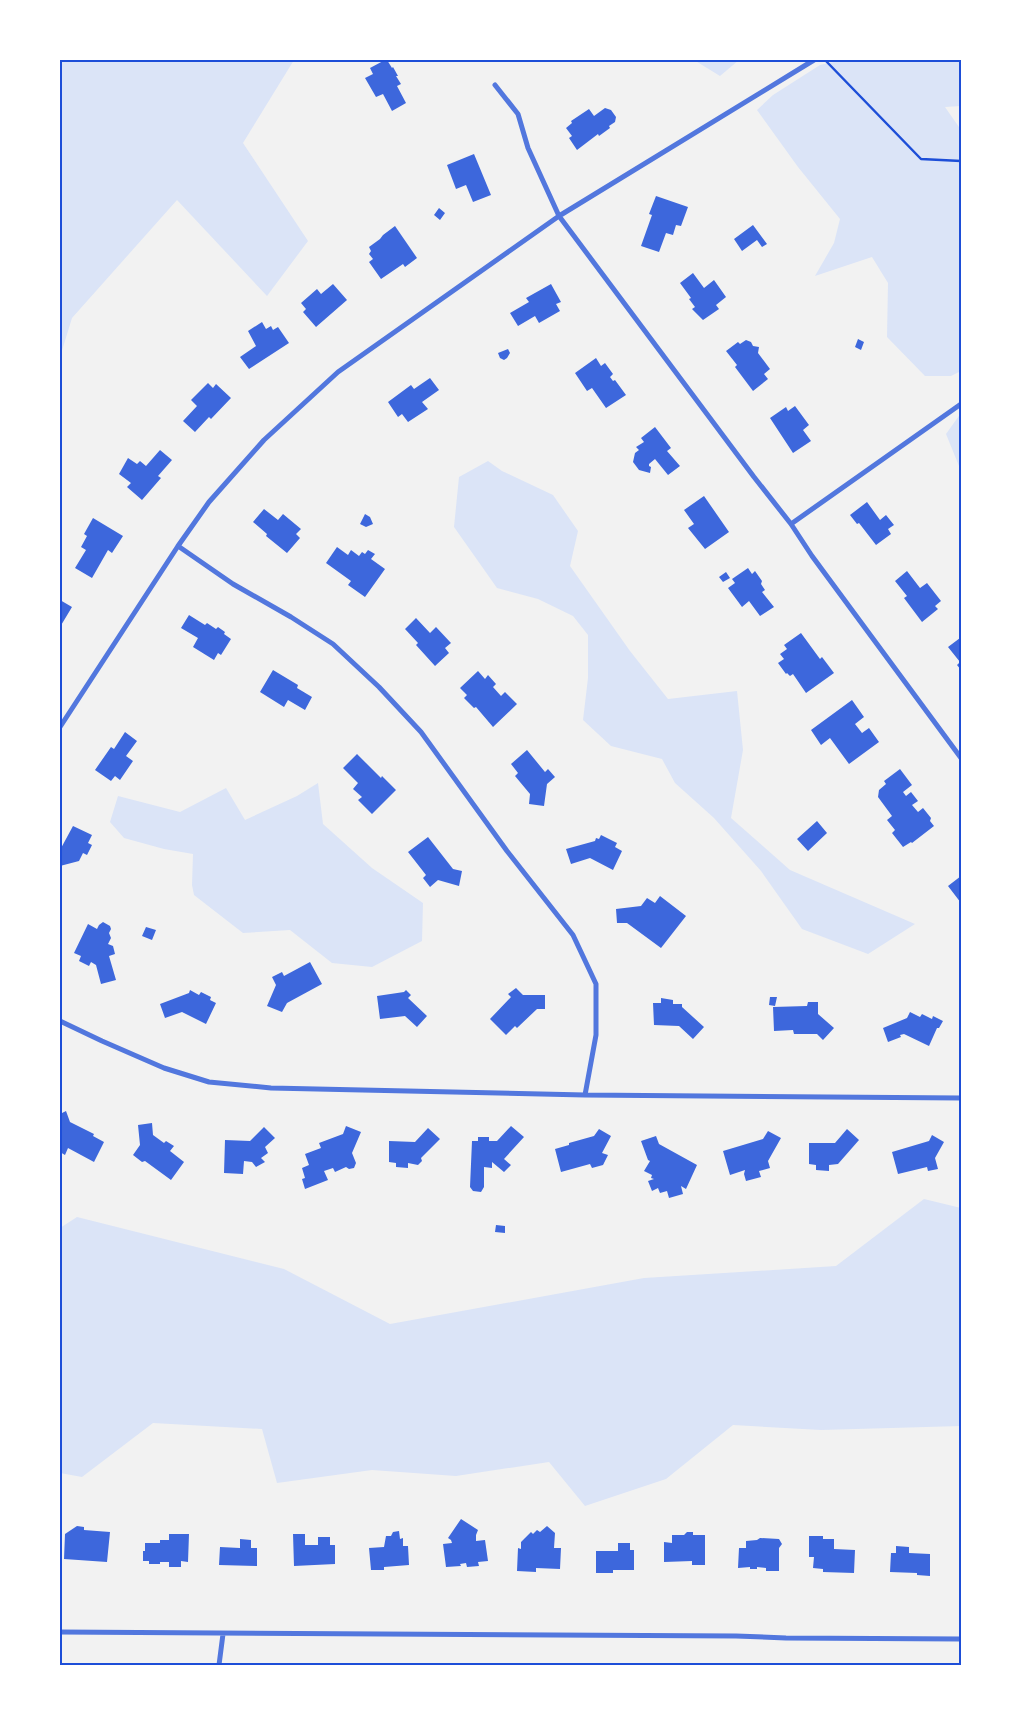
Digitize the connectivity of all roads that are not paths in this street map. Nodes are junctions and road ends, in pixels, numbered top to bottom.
1 (814, 60) edge
2 (495, 85) dead end
3 (559, 216) junction
4 (961, 404) edge
5 (791, 524) junction
6 (178, 546) junction
7 (60, 727) edge
8 (961, 758) edge
9 (60, 1021) edge
10 (585, 1095) junction
11 (961, 1098) edge
12 (60, 1632) edge
13 (223, 1634) junction
14 (961, 1640) edge
15 (220, 1665) edge

1 - 3 street
2 - 3 street
3 - 5 street
3 - 6 street
4 - 5 street
5 - 8 street
6 - 7 street
6 - 10 street
9 - 10 street
10 - 11 street
12 - 13 street
13 - 14 street
13 - 15 street

